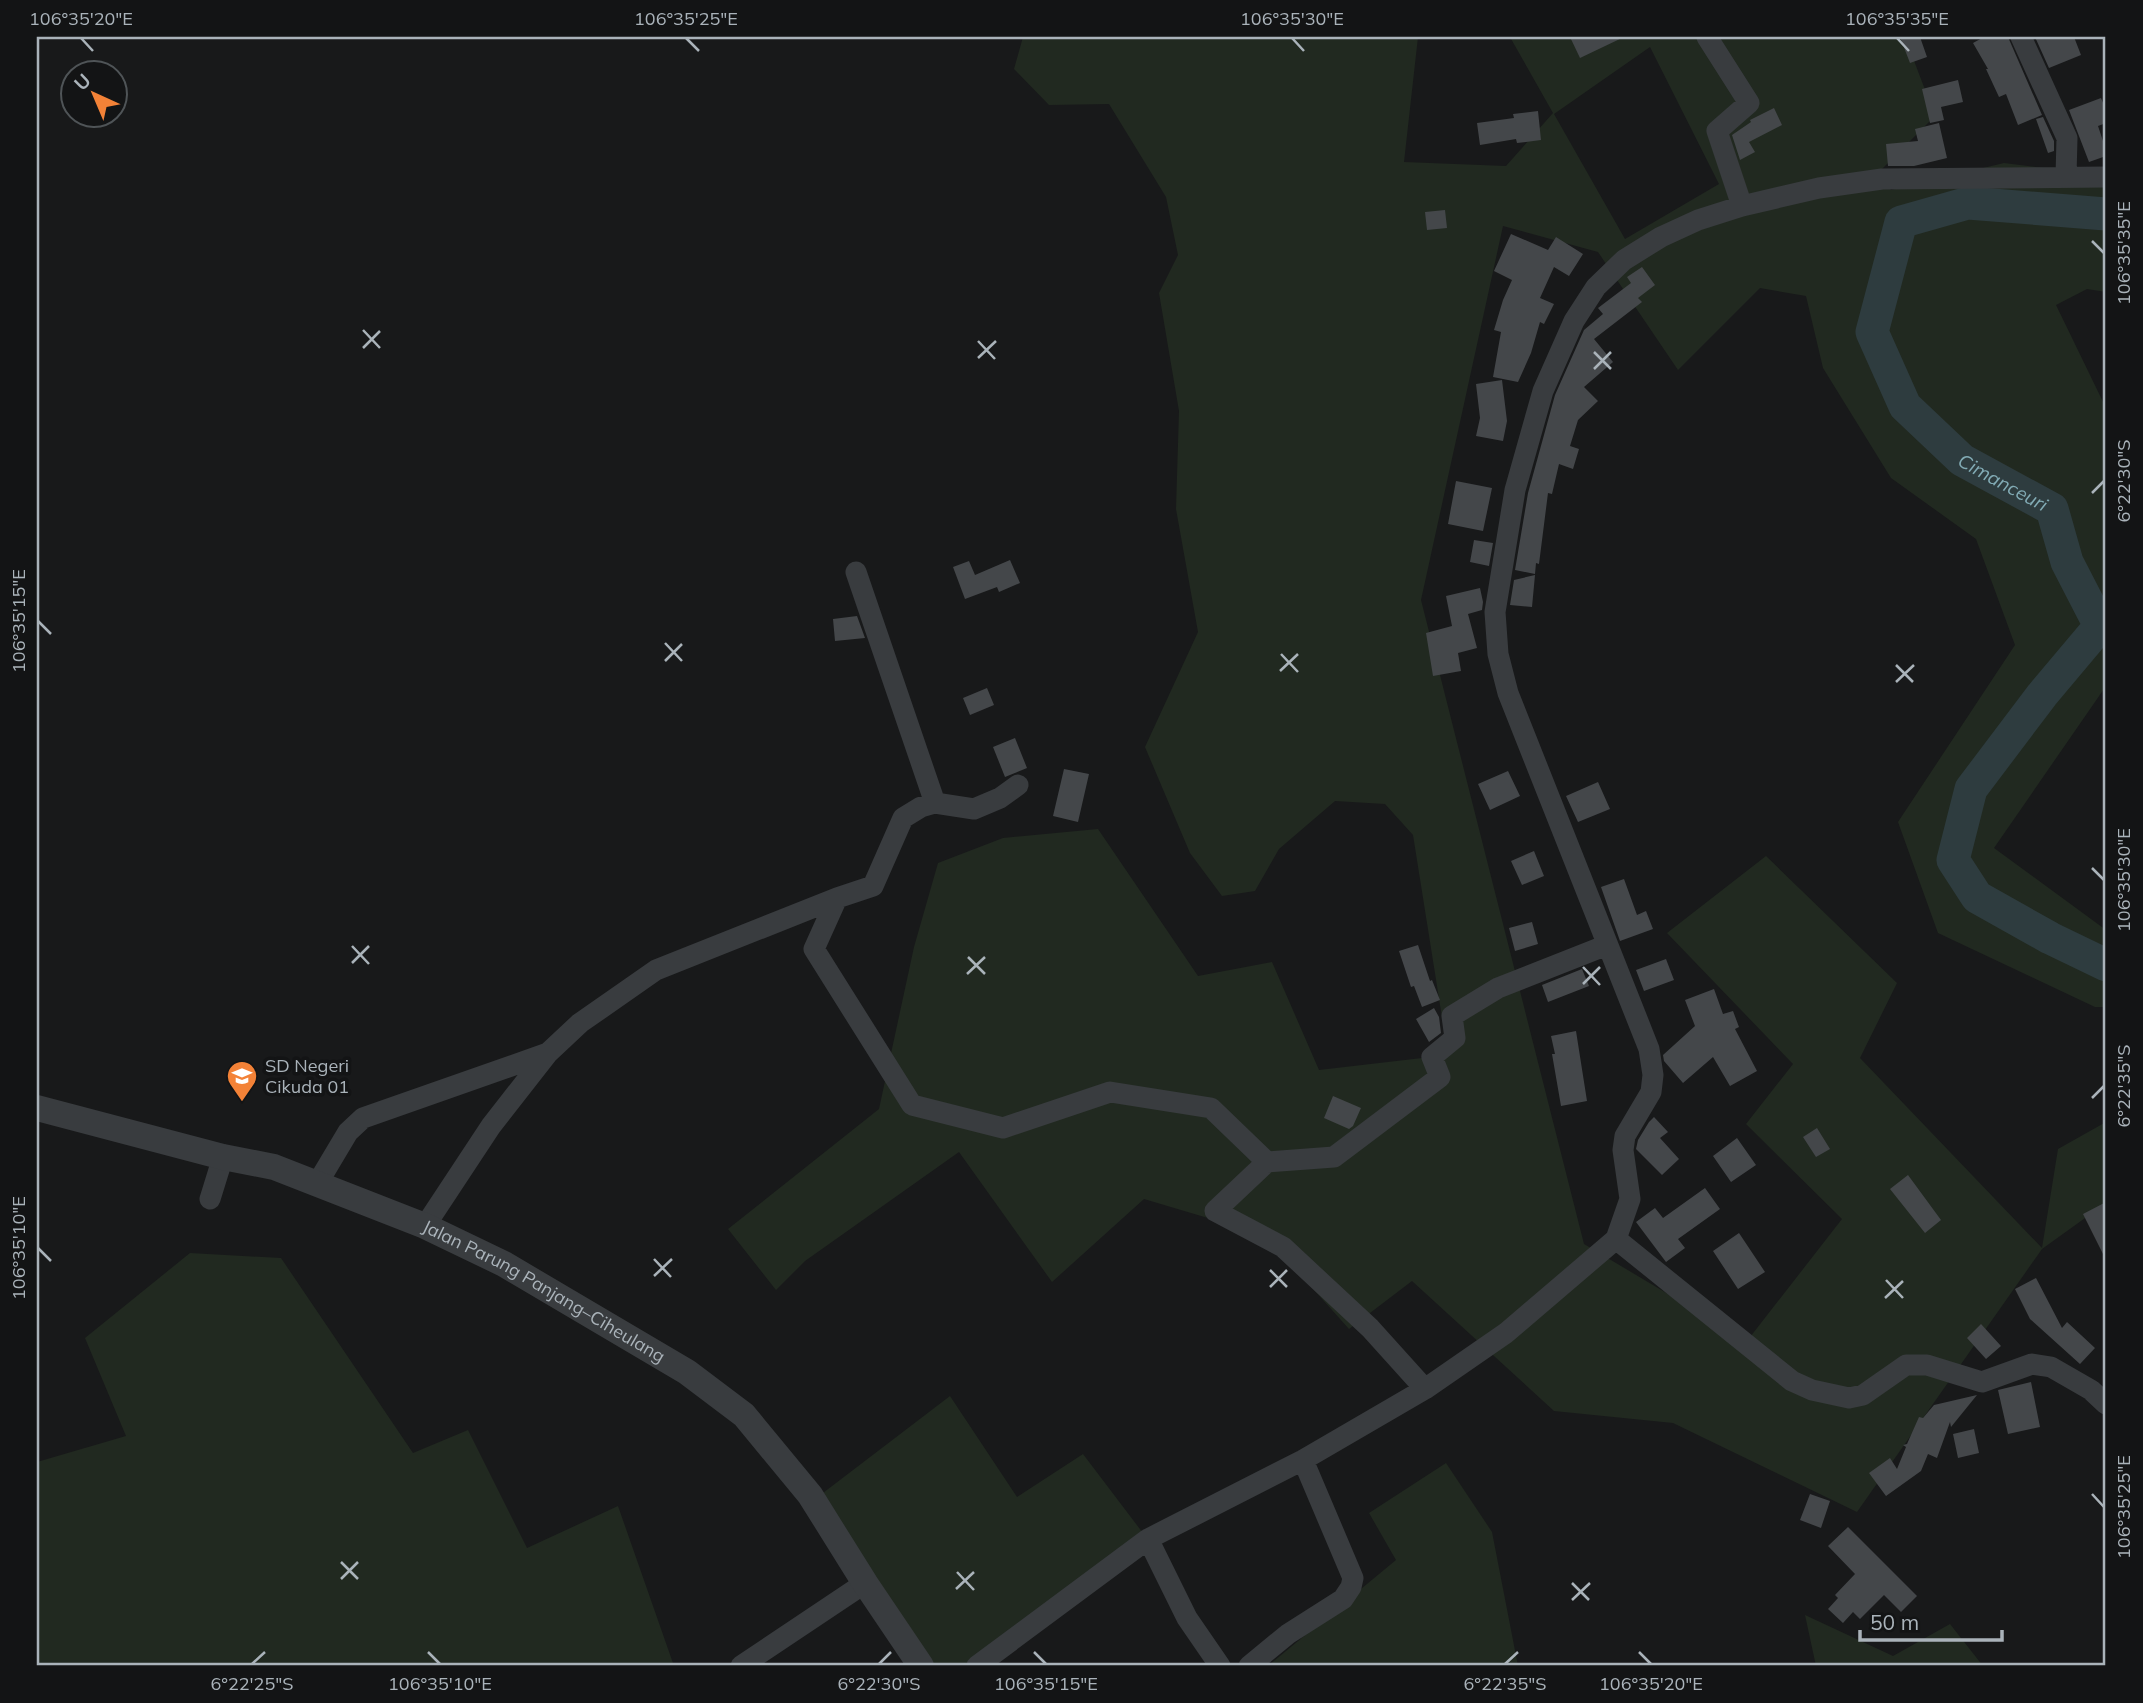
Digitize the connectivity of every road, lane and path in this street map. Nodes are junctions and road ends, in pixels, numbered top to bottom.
1 (1707, 37) edge
2 (2021, 37) edge
3 (2066, 176) junction
4 (2106, 177) edge
5 (1742, 206) junction
6 (856, 572) dead end
7 (1018, 785) dead end
8 (935, 803) junction
9 (837, 898) junction
10 (1607, 945) junction
11 (548, 1054) junction
12 (37, 1108) edge
13 (223, 1157) junction
14 (1266, 1162) junction
15 (317, 1184) junction
16 (210, 1199) dead end
17 (425, 1226) junction
18 (1616, 1240) junction
19 (1425, 1389) junction
20 (2106, 1404) edge
21 (1303, 1460) junction
22 (1148, 1539) junction
23 (865, 1583) junction
24 (741, 1666) edge
25 (921, 1666) edge
26 (976, 1666) edge
27 (1220, 1666) edge
28 (1249, 1666) edge

1 - 5 street
2 - 3 street
3 - 4 street
3 - 5 street
5 - 10 street
6 - 8 street
7 - 8 street
8 - 9 street
9 - 11 street
9 - 14 street
10 - 14 street
10 - 18 street
11 - 15 street
11 - 17 street
12 - 13 street, Jalan Parung Panjang–Ciheulang
13 - 15 street, Jalan Parung Panjang–Ciheulang
13 - 16 street
14 - 19 street
15 - 17 street, Jalan Parung Panjang–Ciheulang
17 - 23 street, Jalan Parung Panjang–Ciheulang
18 - 19 street
18 - 20 street
19 - 21 street
21 - 22 street
21 - 28 street
22 - 26 street
22 - 27 street
23 - 24 street
23 - 25 street, Jalan Parung Panjang–Ciheulang

